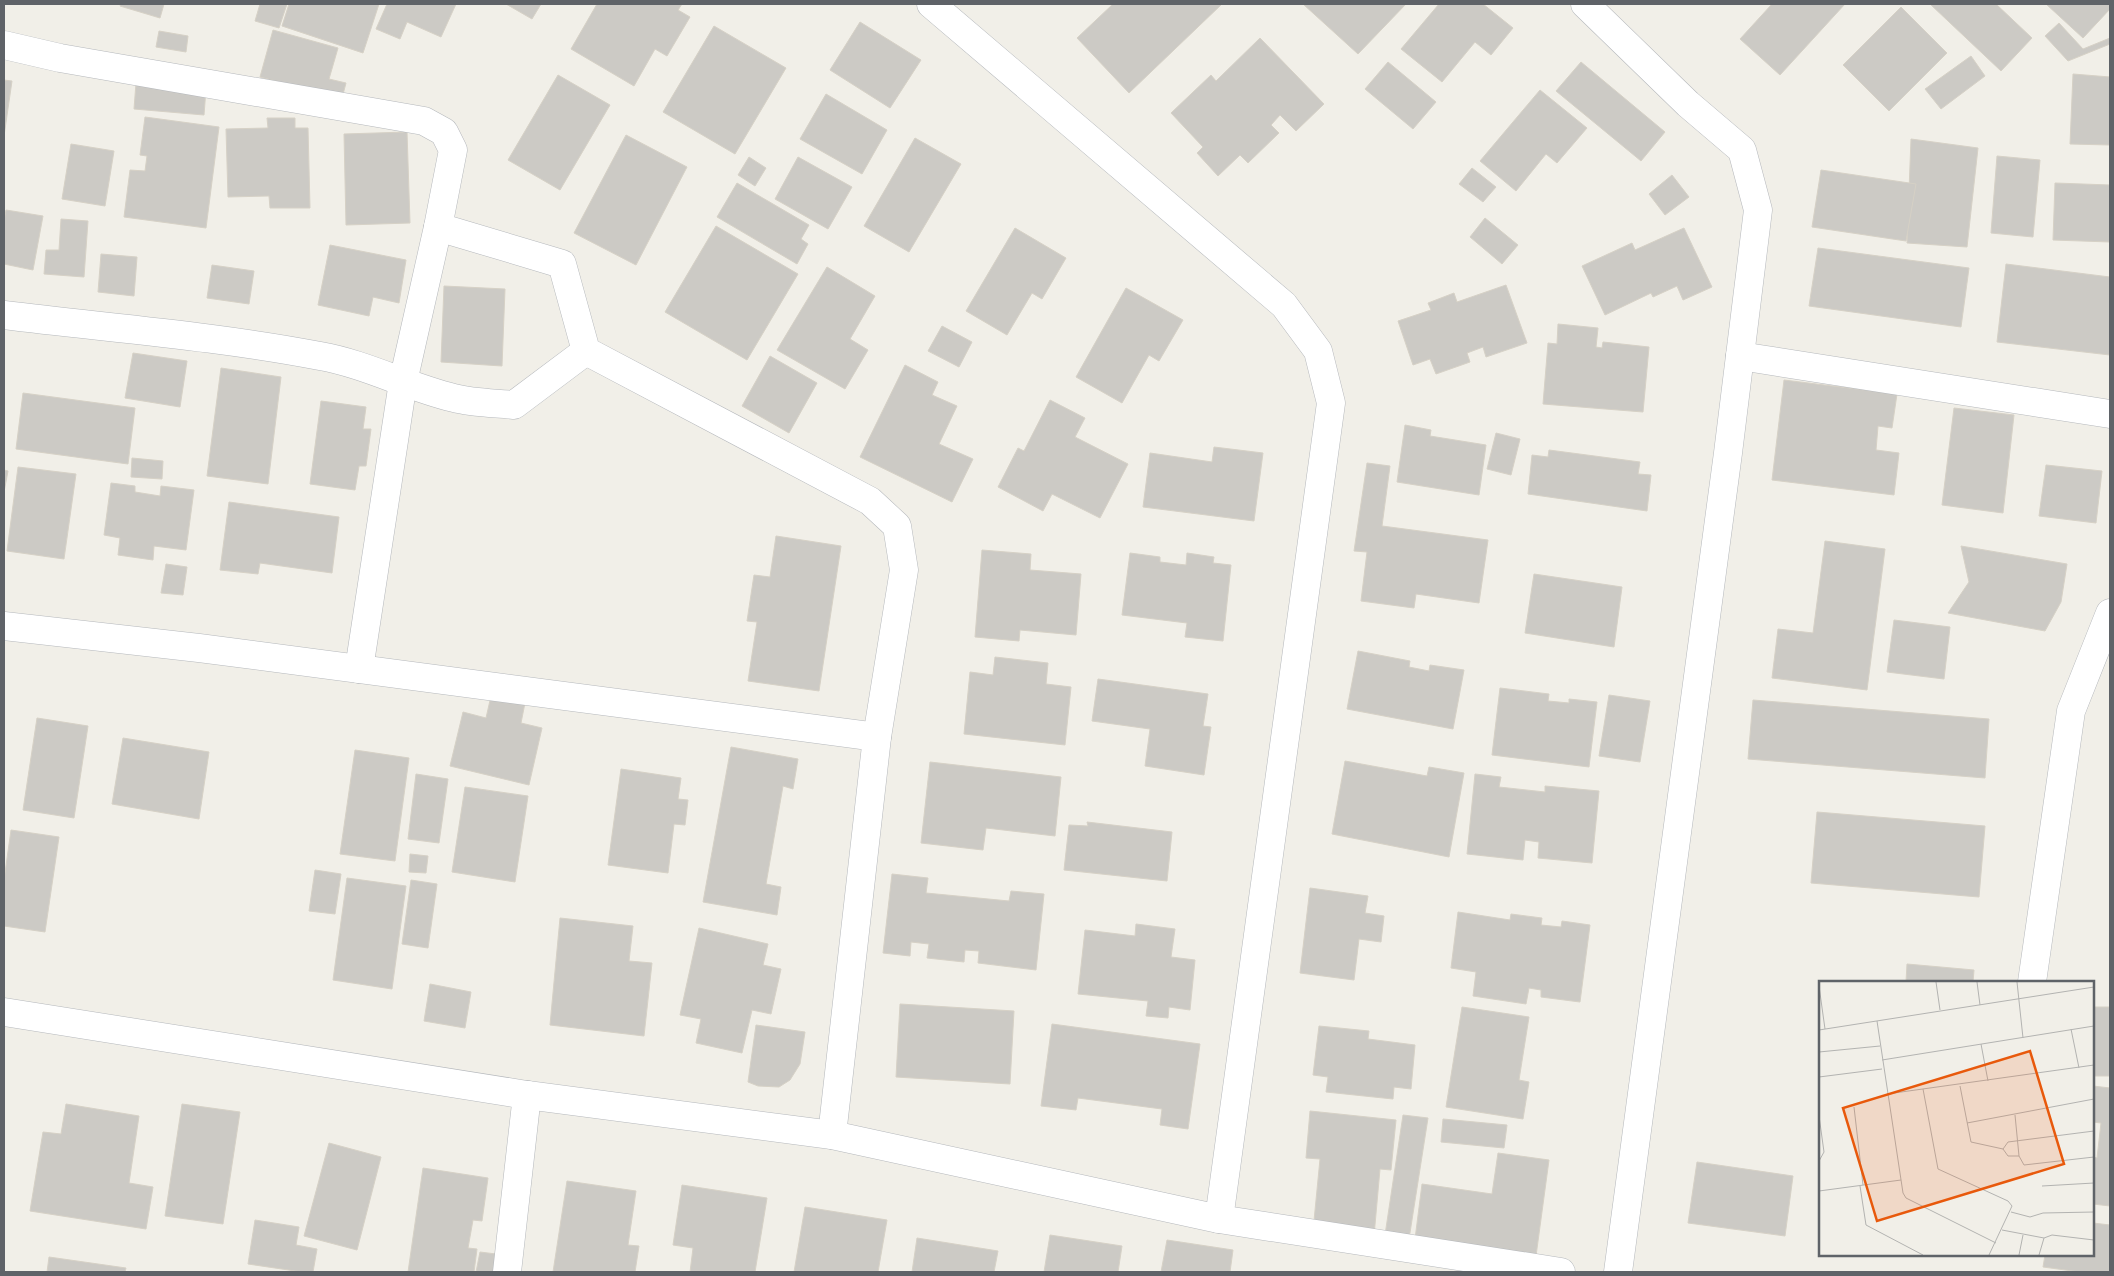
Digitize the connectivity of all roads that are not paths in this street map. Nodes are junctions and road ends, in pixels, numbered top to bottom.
1 (932, 4) edge
2 (1585, 4) edge
3 (4, 45) edge
4 (438, 227) junction
5 (4, 315) edge
6 (586, 351) junction
7 (1740, 356) junction
8 (403, 382) junction
9 (2110, 414) edge
10 (2110, 613) edge
11 (4, 626) edge
12 (359, 669) junction
13 (877, 737) junction
14 (2032, 981) edge
15 (4, 1012) edge
16 (527, 1096) junction
17 (832, 1135) junction
18 (1219, 1219) junction
19 (507, 1272) edge
20 (1561, 1272) edge
21 (1618, 1272) edge

1 - 18 street
2 - 7 street
3 - 4 street
4 - 6 street
4 - 8 street
5 - 8 street
6 - 8 street
6 - 13 street
7 - 9 street
7 - 21 street
8 - 12 street
10 - 14 street
11 - 12 street
12 - 13 street
13 - 17 street
15 - 16 street
16 - 17 street
16 - 19 street
17 - 18 street
18 - 20 street

